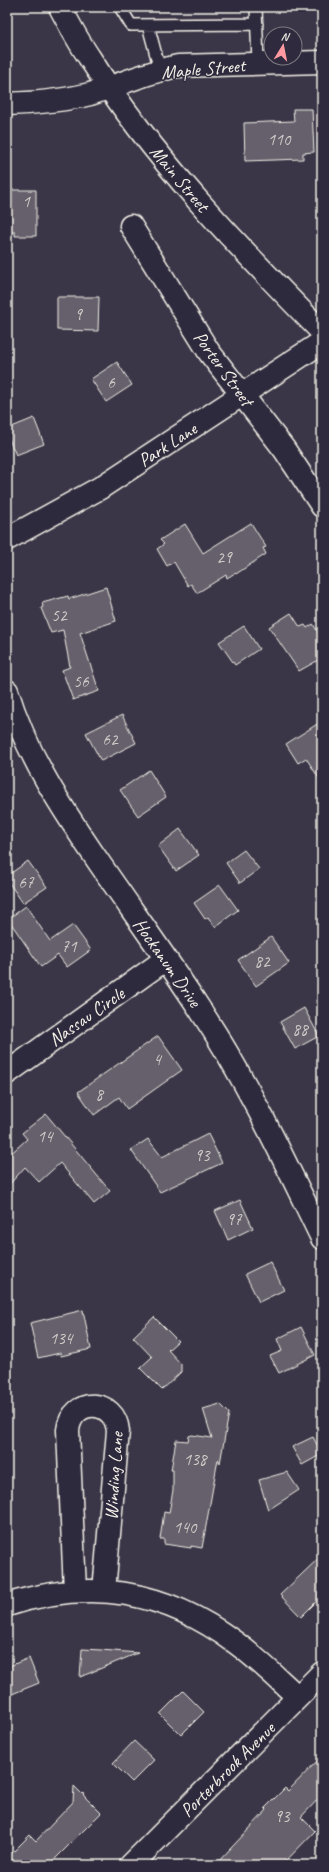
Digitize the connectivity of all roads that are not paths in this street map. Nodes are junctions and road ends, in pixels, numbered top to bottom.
1 (60, 7) edge
2 (120, 7) edge
3 (256, 7) edge
4 (257, 24) junction
5 (148, 25) junction
6 (322, 62) edge
7 (258, 63) junction
8 (160, 70) junction
9 (110, 88) junction
10 (7, 104) edge
11 (131, 226) dead end
12 (322, 332) edge
13 (322, 342) edge
14 (242, 395) junction
15 (322, 506) edge
16 (7, 539) edge
17 (7, 691) edge
18 (12, 722) edge
19 (166, 959) junction
20 (7, 1073) edge
21 (322, 1238) edge
22 (75, 1591) junction
23 (104, 1591) junction
24 (7, 1605) edge
25 (322, 1673) edge
26 (298, 1697) junction
27 (131, 1865) edge

1 - 9 street, Main Street
2 - 5 lane
3 - 4 lane
4 - 5 lane
4 - 7 lane
5 - 8 lane
6 - 7 street, Maple Street
7 - 8 street, Maple Street
8 - 9 street, Maple Street
9 - 10 street, Maple Street
9 - 12 street, Main Street
11 - 14 street, Porter Street
13 - 14 street, Park Lane
14 - 15 street, Porter Street
14 - 16 street, Park Lane
17 - 18 street, Hockanum Drive
18 - 19 street, Hockanum Drive
19 - 20 street, Nassau Circle
19 - 21 street, Hockanum Drive
22 - 23 street
22 - 23 street, Winding Lane
22 - 24 street
23 - 26 street
25 - 26 street, Porterbrook Avenue
26 - 27 street, Porterbrook Avenue

